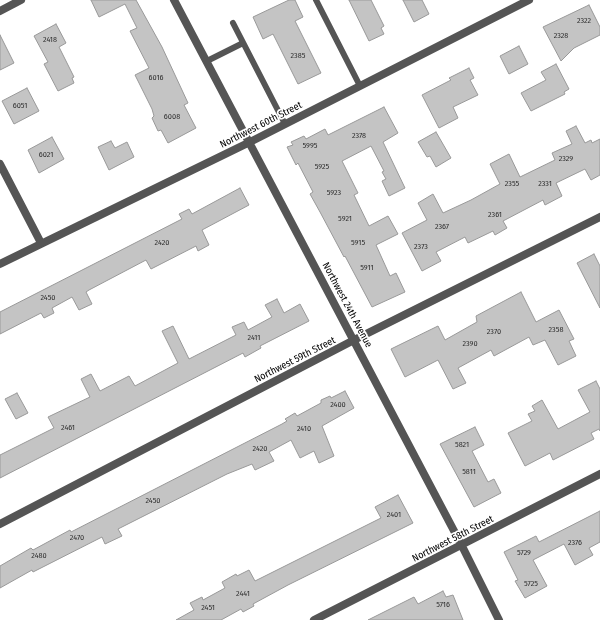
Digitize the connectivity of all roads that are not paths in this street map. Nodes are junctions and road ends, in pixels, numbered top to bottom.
1 (21, 0) edge
2 (174, 0) edge
3 (316, 0) edge
4 (529, 0) edge
5 (0, 11) edge
6 (233, 23) dead end
7 (243, 42) junction
8 (207, 61) junction
9 (360, 86) junction
10 (285, 124) junction
11 (250, 142) junction
12 (0, 164) edge
13 (600, 217) edge
14 (41, 243) junction
15 (0, 264) edge
16 (354, 340) junction
17 (600, 474) edge
18 (0, 524) edge
19 (462, 546) junction
20 (314, 620) edge
21 (499, 620) edge

1 - 5 street
2 - 8 street, Northwest 24th Avenue
3 - 9 lane
4 - 9 street, Northwest 60th Street
6 - 7 lane
7 - 8 lane
7 - 10 lane
8 - 11 street, Northwest 24th Avenue
9 - 10 street, Northwest 60th Street
10 - 11 street, Northwest 60th Street
11 - 14 street, Northwest 60th Street
11 - 16 street, Northwest 24th Avenue
12 - 14 street
13 - 16 street, Northwest 59th Street
14 - 15 street, Northwest 60th Street
16 - 18 street, Northwest 59th Street
16 - 19 street, Northwest 24th Avenue
17 - 19 street, Northwest 58th Street
19 - 20 street, Northwest 58th Street
19 - 21 street, Northwest 24th Avenue

